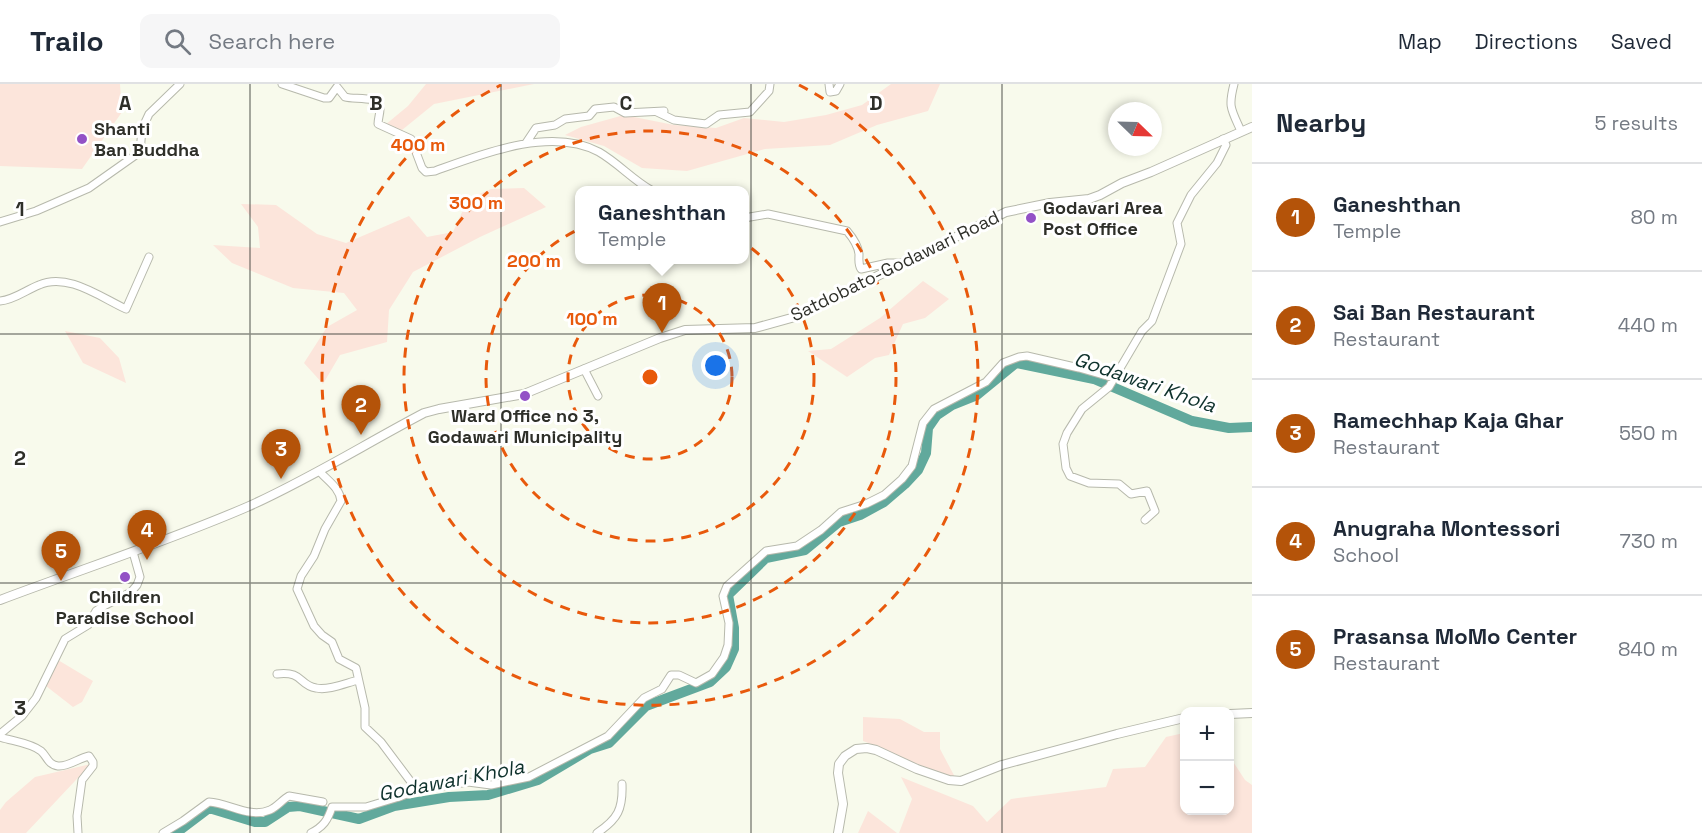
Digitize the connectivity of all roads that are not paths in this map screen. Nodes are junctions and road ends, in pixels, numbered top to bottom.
1 (180, 84) edge
2 (282, 84) edge
3 (770, 84) edge
4 (829, 84) edge
5 (840, 84) edge
6 (1234, 84) edge
7 (338, 86) edge
8 (1252, 127) edge
9 (1240, 131) junction
10 (1223, 139) junction
11 (526, 143) junction
12 (646, 186) edge
13 (749, 217) edge
14 (0, 222) edge
15 (149, 257) dead end
16 (902, 263) junction
17 (0, 301) edge
18 (584, 369) junction
19 (1114, 378) junction
20 (598, 396) dead end
21 (319, 471) junction
22 (1145, 520) dead end
23 (133, 552) junction
24 (0, 600) edge
25 (277, 674) dead end
26 (358, 680) junction
27 (1252, 713) edge
28 (1234, 714) edge
29 (1180, 719) edge
30 (0, 736) edge
31 (622, 784) dead end
32 (417, 790) junction
33 (323, 802) dead end
34 (78, 833) edge
35 (162, 833) edge
36 (311, 833) edge
37 (597, 833) edge
38 (838, 833) edge

1 - 14 street
2 - 7 street
3 - 11 street
4 - 5 street
6 - 9 street
7 - 11 street
8 - 9 street, Satdobato-Godawari Road
9 - 10 street, Satdobato-Godawari Road
10 - 16 street, Satdobato-Godawari Road
10 - 19 street
11 - 12 street
13 - 16 street
15 - 17 street
16 - 18 street, Satdobato-Godawari Road
18 - 20 street
18 - 21 street, Satdobato-Godawari Road
19 - 22 street
19 - 32 street
21 - 23 street, Satdobato-Godawari Road
21 - 26 street
23 - 24 street, Satdobato-Godawari Road
23 - 30 street
25 - 26 street
26 - 32 street
27 - 28 street
29 - 38 street
30 - 34 street
31 - 37 street
32 - 36 street
33 - 35 street

